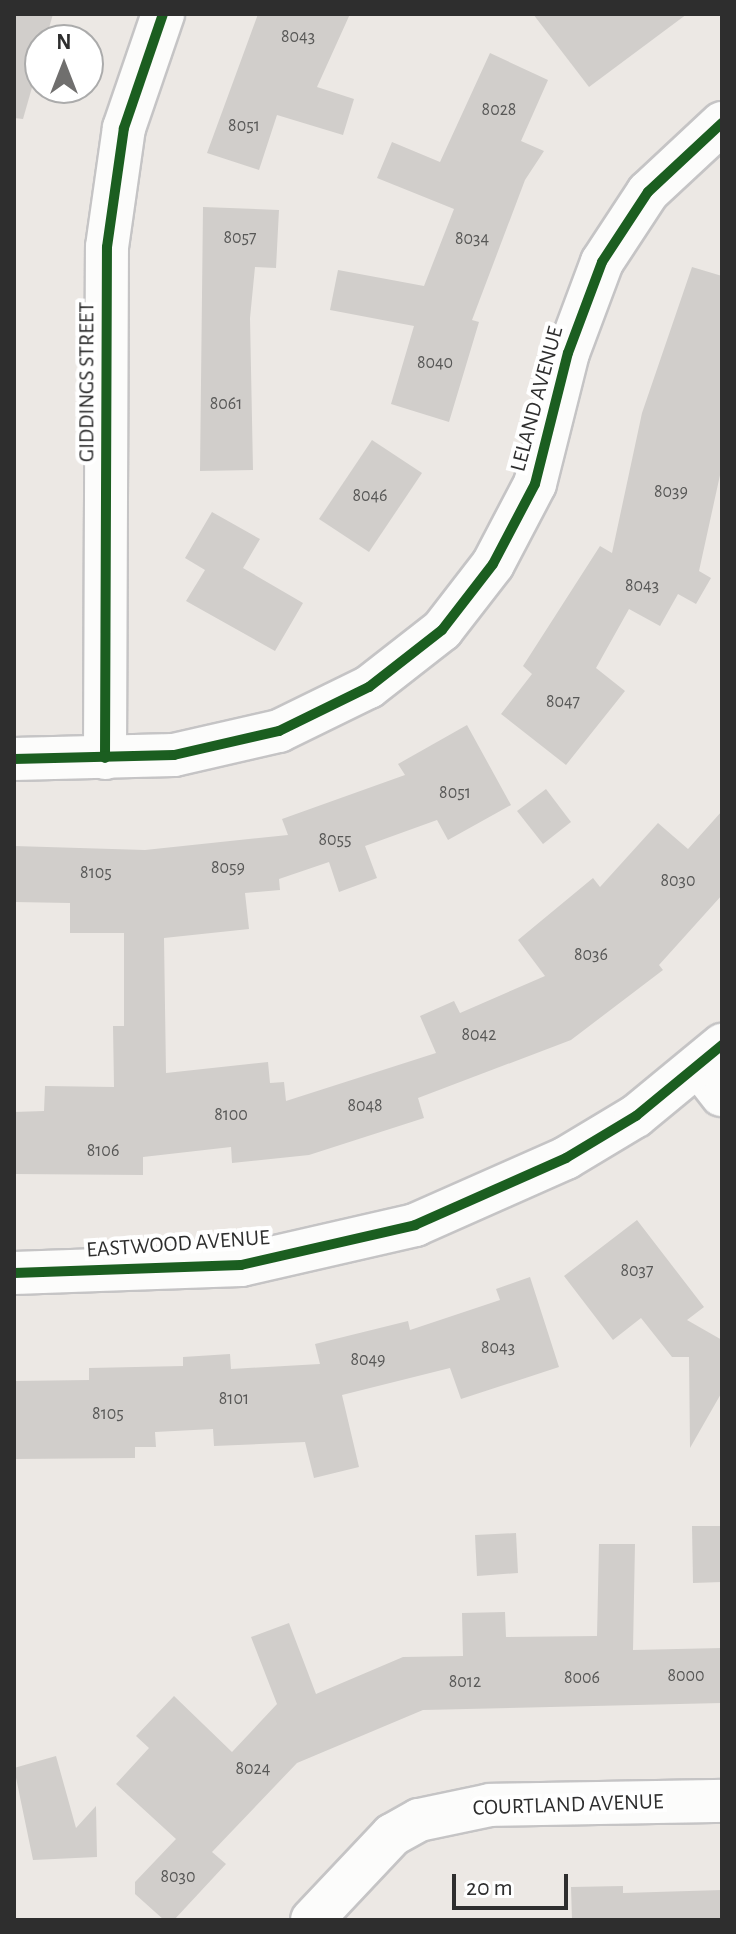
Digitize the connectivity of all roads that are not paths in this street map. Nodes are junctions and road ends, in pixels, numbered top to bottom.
1 (163, 14) edge
2 (722, 123) edge
3 (105, 758) junction
4 (14, 759) edge
5 (714, 1069) edge
6 (14, 1273) edge
7 (722, 1801) edge
8 (312, 1920) edge

1 - 3 street, GIDDINGS STREET
2 - 3 street, LELAND AVENUE
3 - 4 street, LELAND AVENUE
5 - 6 street, EASTWOOD AVENUE
7 - 8 street, COURTLAND AVENUE

